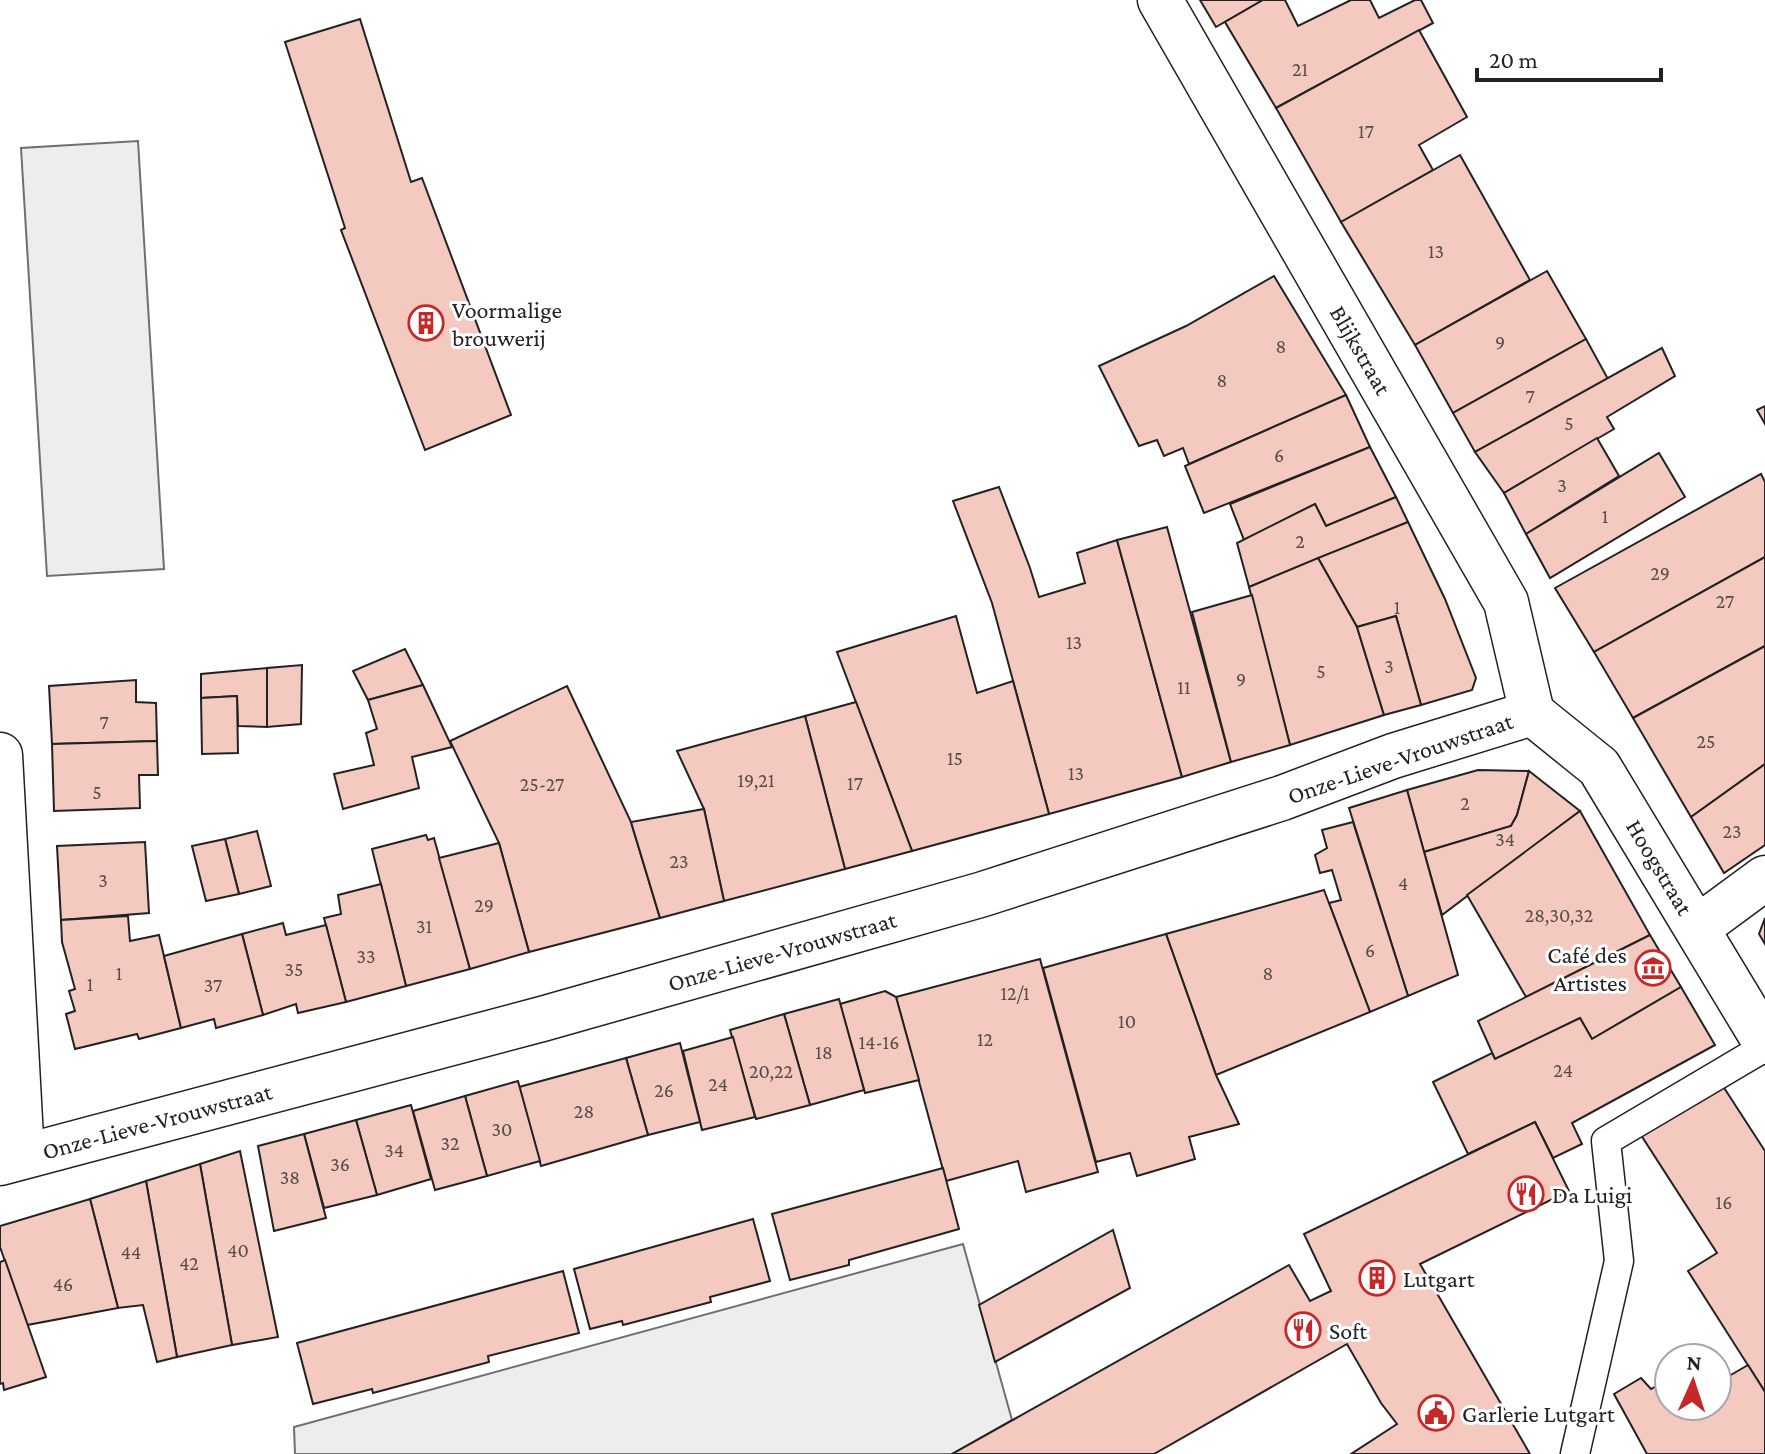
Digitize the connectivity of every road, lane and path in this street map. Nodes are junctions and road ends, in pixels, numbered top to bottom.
1 (1160, 0) edge
2 (1532, 713) junction
3 (0, 755) edge
4 (1765, 878) edge
5 (1697, 928) junction
6 (1765, 1045) edge
7 (11, 1160) edge
8 (1575, 1454) edge

1 - 2 street, Blijkstraat
2 - 5 street, Hoogstraat
2 - 7 street, Onze-Lieve-Vrouwstraat
3 - 7 street
4 - 5 street
5 - 6 street, Hoogstraat
6 - 8 lane

